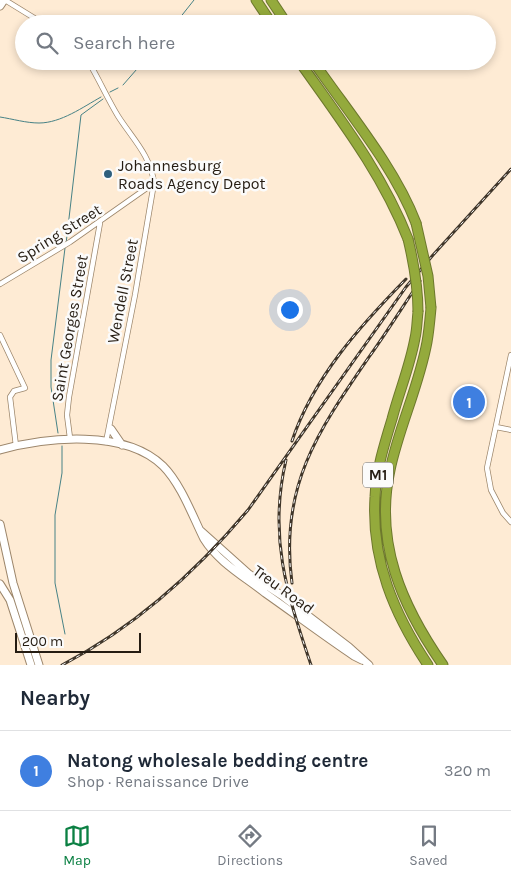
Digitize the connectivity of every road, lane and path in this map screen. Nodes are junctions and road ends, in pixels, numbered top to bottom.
1 (5, 0) edge
2 (256, 0) edge
3 (271, 0) edge
4 (0, 6) edge
5 (29, 15) edge
6 (266, 15) edge
7 (281, 15) edge
8 (93, 70) edge
9 (305, 70) edge
10 (319, 70) edge
11 (154, 183) junction
12 (100, 223) junction
13 (0, 284) edge
14 (0, 335) edge
15 (511, 355) edge
16 (114, 404) junction
17 (496, 427) junction
18 (111, 429) junction
19 (511, 430) edge
20 (68, 439) junction
21 (108, 442) junction
22 (122, 445) junction
23 (16, 446) junction
24 (0, 450) edge
25 (511, 522) edge
26 (0, 530) edge
27 (13, 584) junction
28 (2, 587) edge
29 (18, 600) junction
30 (17, 620) junction
31 (421, 632) junction
32 (32, 665) edge
33 (39, 665) edge
34 (369, 665) edge
35 (428, 665) edge
36 (443, 665) edge
37 (449, 665) edge

1 - 4 street
1 - 5 street
2 - 6 highway
3 - 7 highway
8 - 11 street
9 - 35 highway, M1, bridge
10 - 31 highway, M1, bridge
11 - 12 street, Spring Street
11 - 16 street, Wendell Street
12 - 13 street, Spring Street
12 - 20 street, Saint Georges Street
14 - 23 street
15 - 17 street
16 - 18 street, Wendell Street
16 - 21 street, Wendell Street
17 - 19 street
17 - 25 street
18 - 21 street, Wendell Street
18 - 22 street
20 - 21 street, Treu Road
20 - 23 street, Treu Road
21 - 22 street, Treu Road
22 - 34 street, Treu Road
23 - 24 street, Treu Road
26 - 27 street
27 - 28 street
27 - 29 street
28 - 30 street
29 - 30 street
29 - 33 street
30 - 32 street
31 - 36 highway, M1
31 - 37 highway

